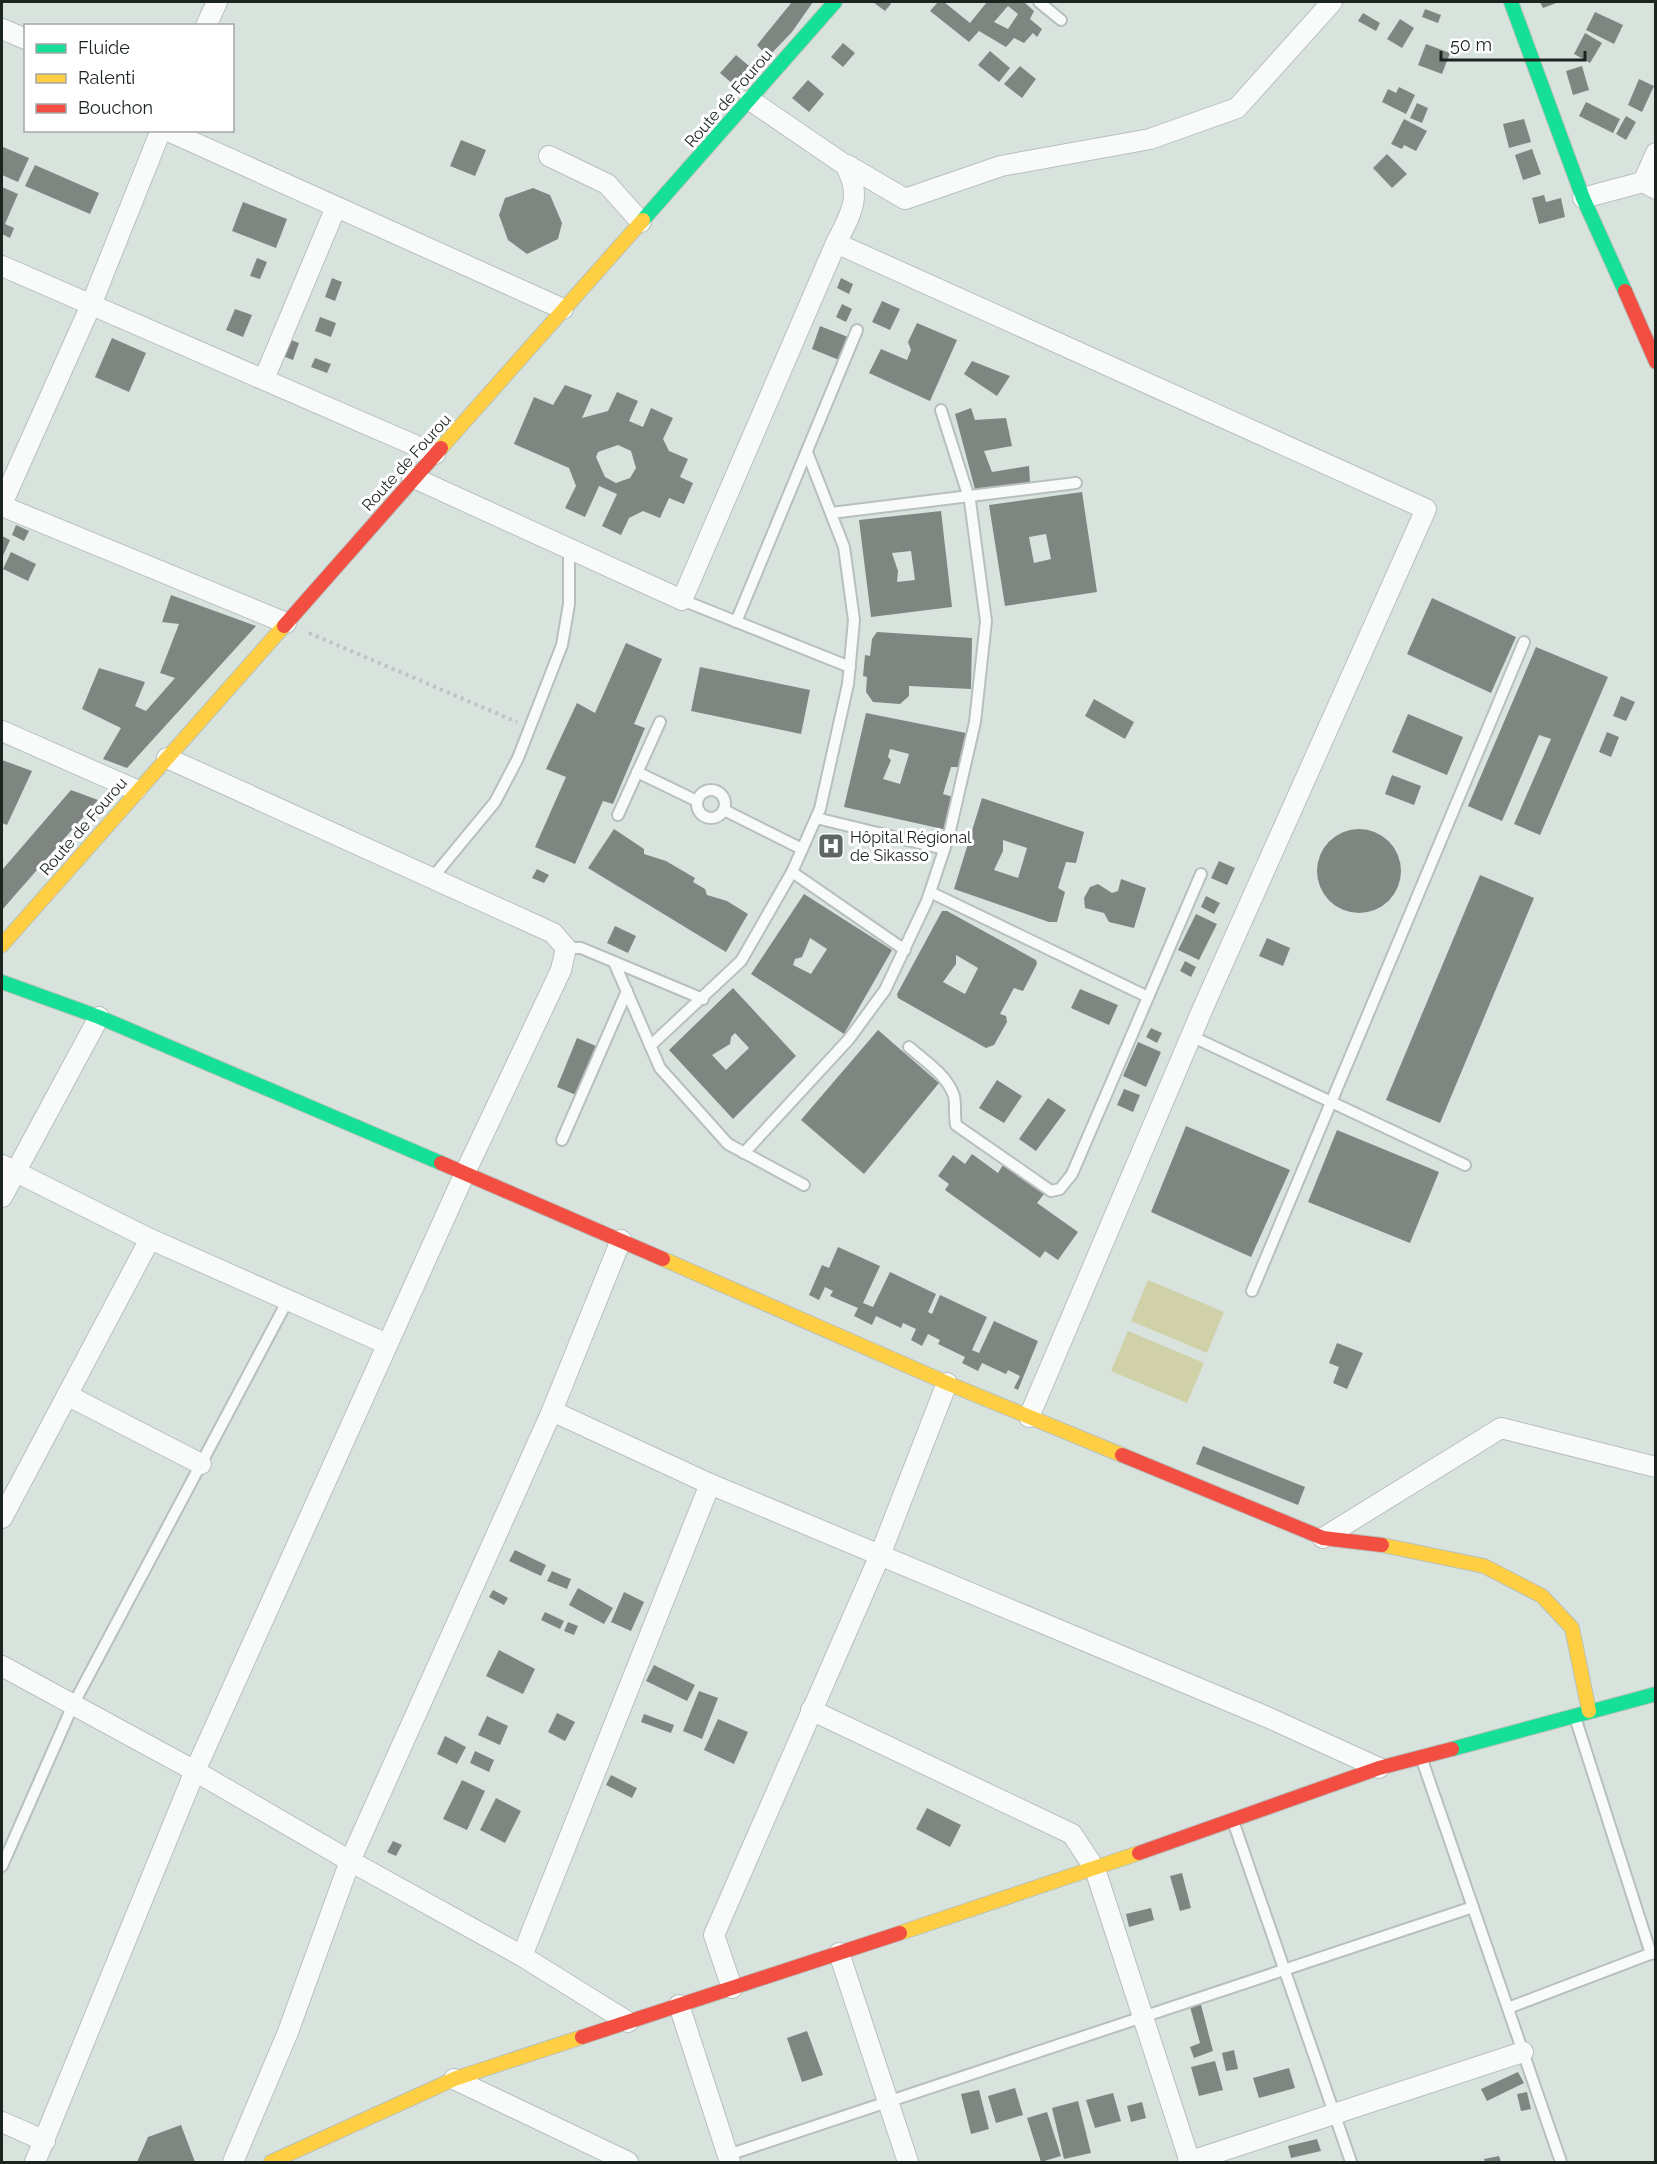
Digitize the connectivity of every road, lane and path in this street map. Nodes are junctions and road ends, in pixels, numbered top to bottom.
1 (216, 2) edge
2 (836, 2) edge
3 (1039, 2) edge
4 (1332, 2) edge
5 (1511, 2) edge
6 (1061, 20) dead end
7 (207, 24) edge
8 (2, 29) edge
9 (24, 38) edge
10 (750, 100) junction
11 (160, 132) edge
12 (170, 132) edge
13 (1656, 153) edge
14 (549, 156) dead end
15 (845, 165) junction
16 (1649, 186) edge
17 (1583, 198) junction
18 (336, 207) junction
19 (641, 222) junction
20 (836, 243) junction
21 (2, 266) edge
22 (91, 305) junction
23 (563, 309) junction
24 (858, 330) dead end
25 (1656, 362) edge
26 (264, 379) junction
27 (941, 410) dead end
28 (807, 452) junction
29 (435, 454) junction
30 (412, 477) junction
31 (1076, 483) dead end
32 (968, 496) junction
33 (2, 505) edge
34 (831, 513) junction
35 (569, 550) junction
36 (682, 600) junction
37 (736, 622) junction
38 (286, 623) junction
39 (1524, 642) dead end
40 (850, 668) junction
41 (660, 722) dead end
42 (529, 727) junction
43 (2, 731) edge
44 (166, 758) junction
45 (637, 772) junction
46 (136, 790) junction
47 (697, 801) junction
48 (724, 810) junction
49 (618, 814) dead end
50 (816, 818) junction
51 (802, 849) junction
52 (944, 849) junction
53 (792, 872) junction
54 (1201, 873) dead end
55 (433, 877) junction
56 (930, 892) junction
57 (2, 945) edge
58 (566, 948) junction
59 (905, 950) junction
60 (614, 962) junction
61 (2, 982) edge
62 (627, 991) junction
63 (1148, 997) junction
64 (703, 999) junction
65 (99, 1017) junction
66 (1191, 1036) junction
67 (650, 1046) junction
68 (909, 1047) dead end
69 (1331, 1102) junction
70 (561, 1140) dead end
71 (744, 1153) junction
72 (1466, 1165) dead end
73 (8, 1169) edge
74 (465, 1175) junction
75 (804, 1185) dead end
76 (2, 1197) edge
77 (150, 1239) junction
78 (621, 1240) junction
79 (1252, 1291) dead end
80 (289, 1299) junction
81 (387, 1344) junction
82 (947, 1383) junction
83 (67, 1395) junction
84 (552, 1411) junction
85 (1029, 1417) junction
86 (201, 1464) junction
87 (1656, 1467) edge
88 (710, 1484) junction
89 (2, 1518) edge
90 (1323, 1538) junction
91 (880, 1555) junction
92 (2, 1666) edge
93 (1656, 1694) edge
94 (73, 1705) junction
95 (811, 1710) junction
96 (1589, 1711) junction
97 (1574, 1715) junction
98 (1421, 1757) junction
99 (1379, 1768) junction
100 (195, 1771) junction
101 (1233, 1821) junction
102 (350, 1862) junction
103 (2, 1866) edge
104 (1095, 1869) junction
105 (1473, 1906) junction
106 (839, 1953) junction
107 (1653, 1953) edge
108 (522, 1956) junction
109 (1285, 1969) junction
110 (732, 1988) junction
111 (679, 2006) junction
112 (1508, 2007) junction
113 (1143, 2017) junction
114 (628, 2022) junction
115 (1523, 2052) junction
116 (454, 2079) junction
117 (888, 2101) junction
118 (1334, 2114) junction
119 (2, 2122) edge
120 (45, 2141) junction
121 (729, 2159) edge
122 (1189, 2162) edge
123 (35, 2163) edge
124 (232, 2163) edge
125 (271, 2163) edge
126 (628, 2163) edge
127 (908, 2163) edge
128 (1351, 2163) edge
129 (1561, 2163) edge

1 - 7 street
2 - 10 street, Route de Fourou
3 - 6 lane
4 - 15 street
5 - 17 street
8 - 9 street
10 - 15 street
10 - 19 street, Route de Fourou
11 - 22 street
12 - 18 street
13 - 16 street
14 - 19 street
15 - 20 street
16 - 17 street
17 - 25 street
18 - 23 street
18 - 26 street
19 - 23 street, Route de Fourou
20 - 36 street
20 - 66 street
21 - 22 street
22 - 26 street
22 - 33 street
23 - 29 street, Route de Fourou
24 - 28 lane
26 - 29 street
27 - 32 lane
28 - 34 lane
28 - 37 lane
29 - 30 street, Route de Fourou
30 - 35 street
30 - 38 street, Route de Fourou
31 - 32 lane
32 - 34 lane
32 - 52 lane
33 - 38 street
34 - 40 lane
35 - 36 street
35 - 42 lane
36 - 37 lane
37 - 40 lane
38 - 42 path
38 - 44 street, Route de Fourou
39 - 69 lane
40 - 50 lane
41 - 45 lane
42 - 55 lane
43 - 46 street
44 - 46 street, Route de Fourou
44 - 55 street
45 - 47 lane
45 - 49 lane
46 - 57 street, Route de Fourou
47 - 48 lane
47 - 48 lane
48 - 51 lane
50 - 51 lane
50 - 52 lane
51 - 53 lane
52 - 56 lane
53 - 59 lane
53 - 64 lane
54 - 63 lane
55 - 58 street
56 - 59 lane
56 - 63 lane
58 - 60 lane
58 - 74 street
59 - 71 lane
60 - 62 lane
60 - 64 lane
61 - 65 street
62 - 67 lane
62 - 70 lane
63 - 68 lane
64 - 67 lane
65 - 73 street
65 - 74 street
66 - 69 lane
66 - 85 street
67 - 71 lane
69 - 72 lane
69 - 79 lane
71 - 75 lane
73 - 76 street
73 - 77 street
74 - 78 street
74 - 81 street
77 - 80 street
77 - 83 street
78 - 82 street
78 - 84 street
80 - 81 street
80 - 86 lane
81 - 100 street
82 - 85 street
82 - 91 street
83 - 86 street
83 - 89 street
84 - 88 street
84 - 102 street
85 - 90 street
86 - 94 lane
87 - 90 street
88 - 91 street
88 - 108 street
90 - 96 street
91 - 95 street
91 - 99 street
92 - 94 street
93 - 96 street
94 - 100 street
94 - 103 lane
95 - 104 street
95 - 110 street
96 - 97 street
97 - 98 street
97 - 107 lane
98 - 99 street
98 - 105 lane
99 - 101 street
100 - 102 street
100 - 120 street
101 - 104 street
101 - 109 lane
102 - 108 street
102 - 124 street
104 - 106 street
104 - 113 street
105 - 109 lane
105 - 112 lane
106 - 110 street
106 - 117 street
107 - 112 lane
108 - 114 street
109 - 113 lane
109 - 118 lane
110 - 111 street
111 - 114 street
111 - 121 street
112 - 115 lane
113 - 117 lane
113 - 122 street
114 - 116 street
115 - 118 street
115 - 129 lane
116 - 125 street
116 - 126 street
117 - 121 lane
117 - 127 street
118 - 122 street
118 - 128 lane
119 - 120 street
120 - 123 street

